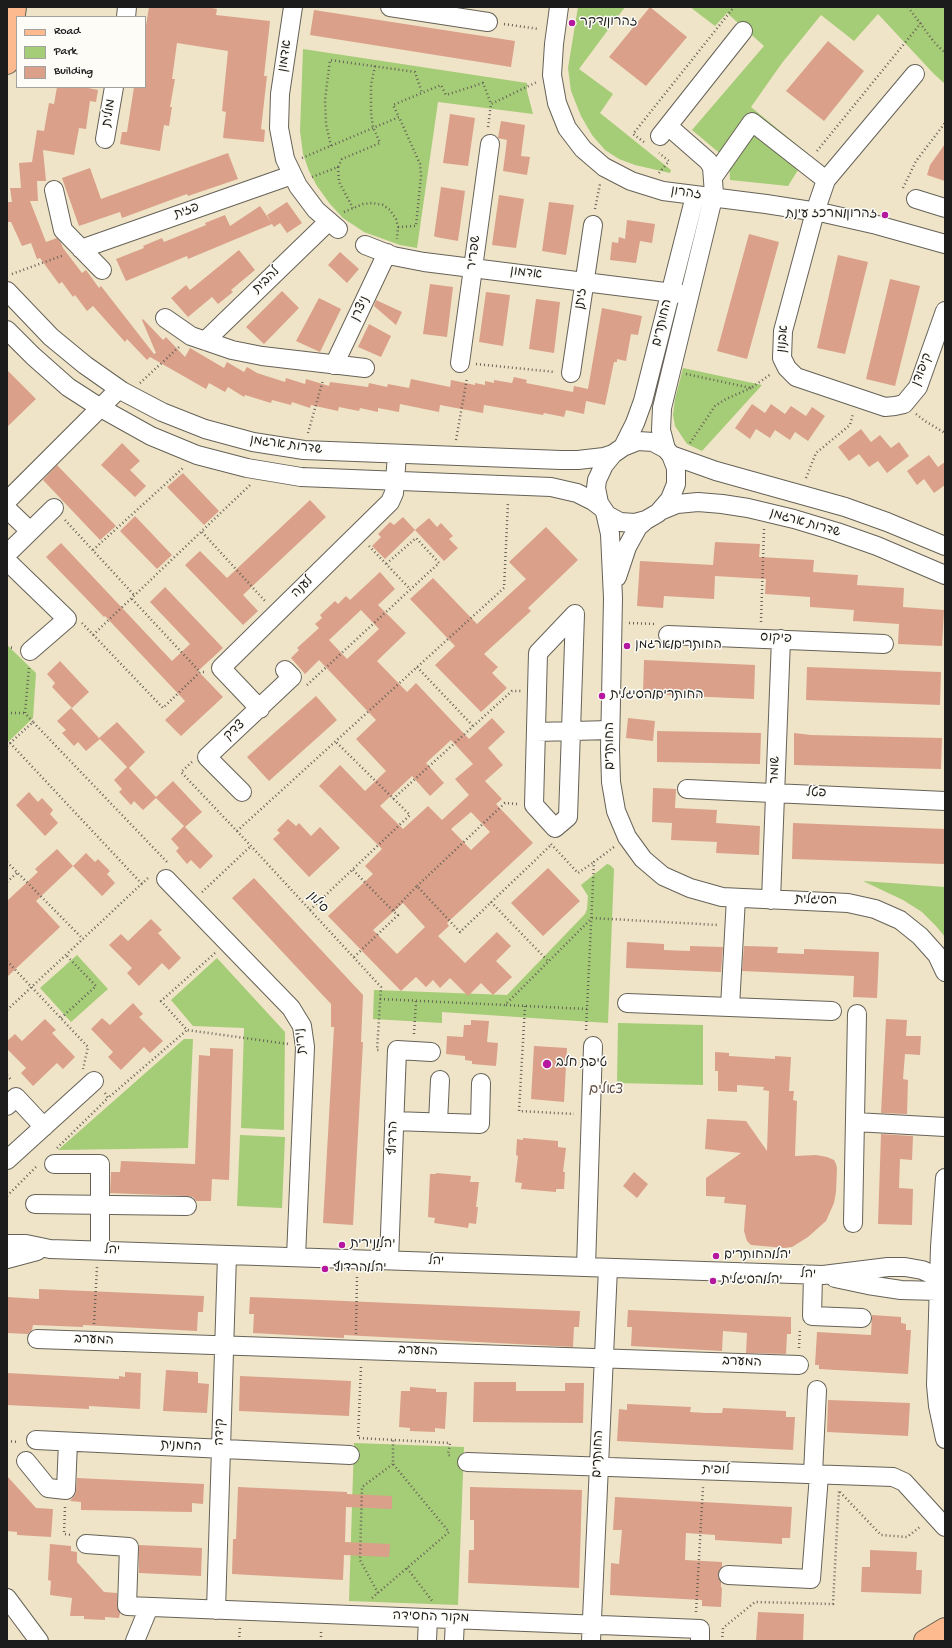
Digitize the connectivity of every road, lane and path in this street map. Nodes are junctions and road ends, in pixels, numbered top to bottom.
1 (15, 7) edge
2 (293, 7) edge
3 (390, 7) edge
4 (559, 7) edge
5 (908, 7) edge
6 (488, 22) joint
7 (921, 23) junction
8 (555, 32) junction
9 (743, 32) dead end
10 (945, 53) edge
11 (7, 63) edge
12 (375, 66) junction
13 (915, 74) dead end
14 (552, 75) junction
15 (114, 88) edge
16 (422, 93) junction
17 (491, 104) junction
18 (399, 117) junction
19 (945, 123) edge
20 (373, 127) junction
21 (105, 139) dead end
22 (490, 144) joint
23 (331, 146) junction
24 (806, 164) junction
25 (338, 167) junction
26 (603, 167) junction
27 (292, 174) junction
28 (714, 176) junction
29 (826, 180) junction
30 (54, 190) dead end
31 (909, 195) joint
32 (696, 196) junction
33 (713, 198) junction
34 (353, 208) junction
35 (945, 208) edge
36 (815, 212) junction
37 (333, 225) junction
38 (592, 225) joint
39 (398, 227) junction
40 (945, 244) edge
41 (365, 245) dead end
42 (81, 249) junction
43 (390, 254) junction
44 (473, 268) junction
45 (102, 270) dead end
46 (7, 276) edge
47 (584, 282) junction
48 (7, 290) edge
49 (671, 292) junction
50 (689, 294) junction
51 (945, 311) edge
52 (165, 318) dead end
53 (7, 330) edge
54 (198, 339) junction
55 (465, 363) junction
56 (785, 364) junction
57 (331, 365) junction
58 (365, 368) dead end
59 (670, 370) junction
60 (571, 373) joint
61 (751, 388) junction
62 (123, 391) junction
63 (858, 398) junction
64 (904, 404) junction
65 (99, 407) junction
66 (945, 433) edge
67 (304, 450) junction
68 (618, 450) junction
69 (672, 454) junction
70 (197, 455) junction
71 (397, 455) junction
72 (453, 457) junction
73 (257, 470) junction
74 (395, 482) junction
75 (508, 485) junction
76 (800, 494) junction
77 (7, 501) edge
78 (54, 508) joint
79 (7, 509) edge
80 (603, 510) junction
81 (765, 512) junction
82 (653, 515) junction
83 (30, 531) junction
84 (202, 532) junction
85 (358, 534) junction
86 (945, 546) edge
87 (93, 550) junction
88 (7, 554) edge
89 (7, 561) edge
90 (386, 564) junction
91 (945, 575) edge
92 (410, 589) junction
93 (135, 596) junction
94 (613, 598) junction
95 (132, 599) junction
96 (277, 613) junction
97 (66, 619) junction
98 (613, 623) junction
99 (668, 634) joint
100 (93, 635) junction
101 (760, 638) junction
102 (780, 639) junction
103 (884, 644) dead end
104 (30, 651) joint
105 (417, 667) junction
106 (221, 668) junction
107 (200, 672) junction
108 (288, 674) joint
109 (537, 691) junction
110 (260, 709) junction
111 (7, 713) edge
112 (25, 713) junction
113 (33, 722) junction
114 (473, 726) junction
115 (610, 730) junction
116 (571, 731) junction
117 (536, 732) junction
118 (335, 741) junction
119 (10, 743) junction
120 (7, 746) edge
121 (181, 772) dead end
122 (686, 789) dead end
123 (242, 792) dead end
124 (775, 792) junction
125 (393, 798) junction
126 (945, 801) edge
127 (534, 805) junction
128 (237, 831) junction
129 (553, 836) junction
130 (627, 837) junction
131 (251, 846) junction
132 (7, 862) edge
133 (594, 862) junction
134 (353, 870) junction
135 (17, 872) junction
136 (162, 874) junction
137 (664, 876) joint
138 (7, 882) edge
139 (142, 884) junction
140 (417, 886) junction
141 (736, 898) junction
142 (772, 900) junction
143 (491, 902) junction
144 (190, 903) junction
145 (310, 910) junction
146 (393, 910) junction
147 (592, 918) junction
148 (735, 926) junction
149 (83, 939) junction
150 (227, 942) junction
151 (66, 955) junction
152 (354, 958) junction
153 (7, 961) edge
154 (548, 962) junction
155 (945, 972) edge
156 (32, 987) junction
157 (380, 999) junction
158 (416, 1000) junction
159 (627, 1003) dead end
160 (505, 1005) junction
161 (525, 1006) junction
162 (730, 1007) junction
163 (588, 1009) junction
164 (7, 1010) edge
165 (832, 1011) dead end
166 (857, 1014) dead end
167 (61, 1018) junction
168 (187, 1030) junction
169 (593, 1046) joint
170 (305, 1047) junction
171 (414, 1051) junction
172 (440, 1080) dead end
173 (94, 1081) junction
174 (481, 1083) dead end
175 (7, 1106) edge
176 (591, 1115) junction
177 (394, 1121) junction
178 (438, 1122) junction
179 (855, 1122) junction
180 (44, 1127) junction
181 (945, 1127) edge
182 (7, 1160) edge
183 (54, 1164) dead end
184 (945, 1178) edge
185 (35, 1204) dead end
186 (100, 1205) junction
187 (186, 1206) dead end
188 (853, 1223) dead end
189 (7, 1244) edge
190 (50, 1248) junction
191 (99, 1250) junction
192 (227, 1254) junction
193 (296, 1257) junction
194 (7, 1259) edge
195 (358, 1259) junction
196 (389, 1260) junction
197 (586, 1267) junction
198 (608, 1268) junction
199 (818, 1275) junction
200 (942, 1284) edge
201 (862, 1318) dead end
202 (37, 1339) dead end
203 (93, 1341) junction
204 (224, 1345) junction
205 (358, 1350) junction
206 (604, 1358) junction
207 (799, 1365) dead end
208 (817, 1390) dead end
209 (945, 1439) edge
210 (36, 1440) dead end
211 (393, 1440) junction
212 (68, 1442) junction
213 (221, 1449) junction
214 (350, 1455) dead end
215 (26, 1461) dead end
216 (466, 1462) joint
217 (393, 1464) junction
218 (599, 1466) junction
219 (704, 1470) junction
220 (816, 1474) junction
221 (66, 1490) junction
222 (839, 1491) dead end
223 (940, 1522) edge
224 (86, 1544) joint
225 (407, 1568) junction
226 (728, 1575) dead end
227 (378, 1593) junction
228 (7, 1598) edge
229 (149, 1607) junction
230 (216, 1610) junction
231 (351, 1615) junction
232 (441, 1619) junction
233 (945, 1629) edge
234 (592, 1633) edge
235 (697, 1635) edge
236 (39, 1641) edge
237 (135, 1641) edge
238 (427, 1641) edge
239 (454, 1641) edge
240 (925, 1641) edge

1 - 11 main road
2 - 27 street, אדמון
3 - 6 street
4 - 8 street, זהרון
5 - 7 path
6 - 8 path
7 - 10 path
7 - 24 path
8 - 14 street, זהרון
9 - 28 street
12 - 16 path
12 - 20 path
12 - 23 path
13 - 29 street
14 - 17 path
14 - 26 street, זהרון
15 - 21 street, מולית
16 - 17 path
16 - 18 path
17 - 22 path
18 - 20 path
18 - 39 path
19 - 31 path
20 - 23 path
20 - 25 path
22 - 44 street, שפריר
23 - 27 path
24 - 28 street
24 - 29 street
25 - 27 path
25 - 34 path
26 - 32 street, זהרון
26 - 38 path
27 - 37 street, אדמון
27 - 42 street, פזית
28 - 33 street, החותרים
29 - 36 street, אבנון
30 - 42 street
31 - 35 street
32 - 33 street, זהרון
32 - 49 street, החותרים
33 - 36 street, זהרון
33 - 50 street, החותרים
34 - 37 path
34 - 39 path
36 - 40 street, זהרון
36 - 56 street, אבנון
37 - 54 street, להבית
38 - 47 street, זיתן
39 - 43 path
41 - 43 street, אדמון
42 - 45 street
42 - 46 path
43 - 44 street, אדמון
43 - 57 street, ניצרן
44 - 47 street, אדמון
44 - 55 street, שפריר
47 - 49 street, אדמון
47 - 60 street, זיתן
48 - 62 street, שדרות ארגמן
49 - 50 street, אדמון
49 - 68 street, החותרים
50 - 59 street, החותרים
51 - 64 street, קיפודן
52 - 54 street
53 - 65 street, שדרות ארגמן
54 - 57 street
54 - 62 path
55 - 60 path
55 - 72 path
56 - 61 path
56 - 63 street, אבנון
57 - 58 street
57 - 67 path
59 - 61 path
59 - 69 street, החותרים
61 - 69 path
62 - 65 street
62 - 67 street, שדרות ארגמן
63 - 64 street, אבנון
63 - 76 path
64 - 66 path
65 - 70 street, שדרות ארגמן
65 - 77 street
67 - 71 street, שדרות ארגמן
68 - 69 street
68 - 72 street, שדרות ארגמן
68 - 80 street
69 - 76 street, שדרות ארגמן
69 - 82 street
70 - 73 street, שדרות ארגמן
70 - 87 path
71 - 72 street, שדרות ארגמן
71 - 74 street, לענה
73 - 74 street, שדרות ארגמן
73 - 84 path
74 - 75 street, שדרות ארגמן
74 - 85 street, לענה
75 - 80 street, שדרות ארגמן
75 - 105 path
76 - 86 street, שדרות ארגמן
78 - 83 street
78 - 87 path
79 - 83 street
80 - 82 street
80 - 94 street, החותרים
81 - 82 street, שדרות ארגמן
81 - 91 street, שדרות ארגמן
81 - 101 path
82 - 94 street, החותרים
83 - 88 street
84 - 93 path
84 - 96 path
85 - 90 path
85 - 96 street, לענה
87 - 93 path
89 - 97 street
90 - 92 path
90 - 92 path
92 - 108 path
93 - 95 path
94 - 98 street, החותרים
95 - 100 path
95 - 107 path
96 - 106 street, לענה
97 - 100 path
97 - 104 street
98 - 99 path
98 - 115 street, החותרים
99 - 101 street, פיקוס
100 - 107 path
101 - 102 street, פיקוס
102 - 103 street, פיקוס
102 - 124 street, שומר
104 - 112 path
105 - 114 path
105 - 118 path
106 - 107 path
106 - 110 street
108 - 110 street, צדק
109 - 114 path
109 - 116 street
109 - 117 street
110 - 123 street, צדק
111 - 112 path
112 - 113 path
113 - 119 path
113 - 136 path
114 - 125 path
115 - 116 street
115 - 130 street, החותרים
116 - 117 street
116 - 129 street
117 - 127 street
118 - 125 path
118 - 128 path
119 - 120 path
119 - 139 path
121 - 128 path, סילון
122 - 124 street, פטל
124 - 126 street, פטל
124 - 142 street, שומר
125 - 134 path
127 - 129 street
127 - 140 path
128 - 131 path, סילון
129 - 133 path
129 - 143 path
130 - 133 path
130 - 137 street, החותרים
131 - 144 path
131 - 145 path, סילון
132 - 135 path
133 - 147 path
134 - 145 path
134 - 146 path
135 - 138 path
135 - 149 path
136 - 139 path
136 - 144 street, נירית
137 - 141 street, הסיגלית
139 - 149 path
140 - 143 path
140 - 146 path
141 - 142 street, הסיגלית
141 - 148 street
142 - 155 street, הסיגלית
143 - 154 path
144 - 150 street, נירית
145 - 152 path, סילון
146 - 152 path
147 - 148 path
147 - 154 path
147 - 163 path
148 - 162 street
149 - 151 path
150 - 168 path
150 - 170 street, נירית
151 - 156 path
151 - 167 path
152 - 157 path, סילון
153 - 156 path
154 - 160 path
156 - 164 path
156 - 167 path
157 - 158 path
157 - 171 path, סילון
158 - 160 path
158 - 171 path
159 - 162 street
160 - 161 path
161 - 163 path
161 - 176 path
162 - 165 street
163 - 169 path
166 - 179 street
167 - 173 path
168 - 170 path
168 - 173 path
169 - 176 street
170 - 193 street, נירית
171 - 177 street, הרדוף
172 - 178 street
173 - 180 street
174 - 178 street
175 - 180 street
176 - 197 street
177 - 178 street
177 - 196 street, הרדוף
179 - 181 street
179 - 188 street
180 - 182 street
183 - 186 street
184 - 200 street
185 - 186 street
186 - 187 street
186 - 191 street
189 - 190 street, יהל
190 - 191 street, יהל
190 - 194 street, יהל
191 - 192 street, יהל
191 - 203 path
192 - 193 street, יהל
192 - 204 street, קידה
193 - 195 street, יהל
195 - 196 street, יהל
195 - 205 path
196 - 197 street, יהל
197 - 198 street, יהל
198 - 199 street, יהל
198 - 206 street, החותרים
199 - 200 street, יהל
199 - 201 street
200 - 209 street
202 - 203 street, המערב
203 - 204 street, המערב
204 - 205 street, המערב
204 - 213 street, קידה
205 - 206 street, המערב
205 - 211 path
206 - 207 street, המערב
206 - 218 street, החותרים
208 - 220 street
210 - 212 street, החמנית
211 - 216 path
211 - 217 path
212 - 213 street, החמנית
212 - 221 street
213 - 214 street, החמנית
213 - 230 street, קידה
215 - 221 street
216 - 218 street, לופית
217 - 225 path
217 - 227 path
218 - 219 street, לופית
218 - 234 street, החותרים
219 - 220 street, לופית
219 - 235 path
220 - 223 street, לופית
220 - 226 street
221 - 224 path
222 - 223 path
224 - 229 street, מקור החסידה
225 - 227 path
225 - 232 path
227 - 231 path
228 - 236 street
229 - 230 street, מקור החסידה
229 - 237 street
230 - 231 street, מקור החסידה
231 - 232 street, מקור החסידה
232 - 234 street, מקור החסידה
232 - 238 street
232 - 239 street
233 - 240 main road
234 - 235 street, מקור החסידה

